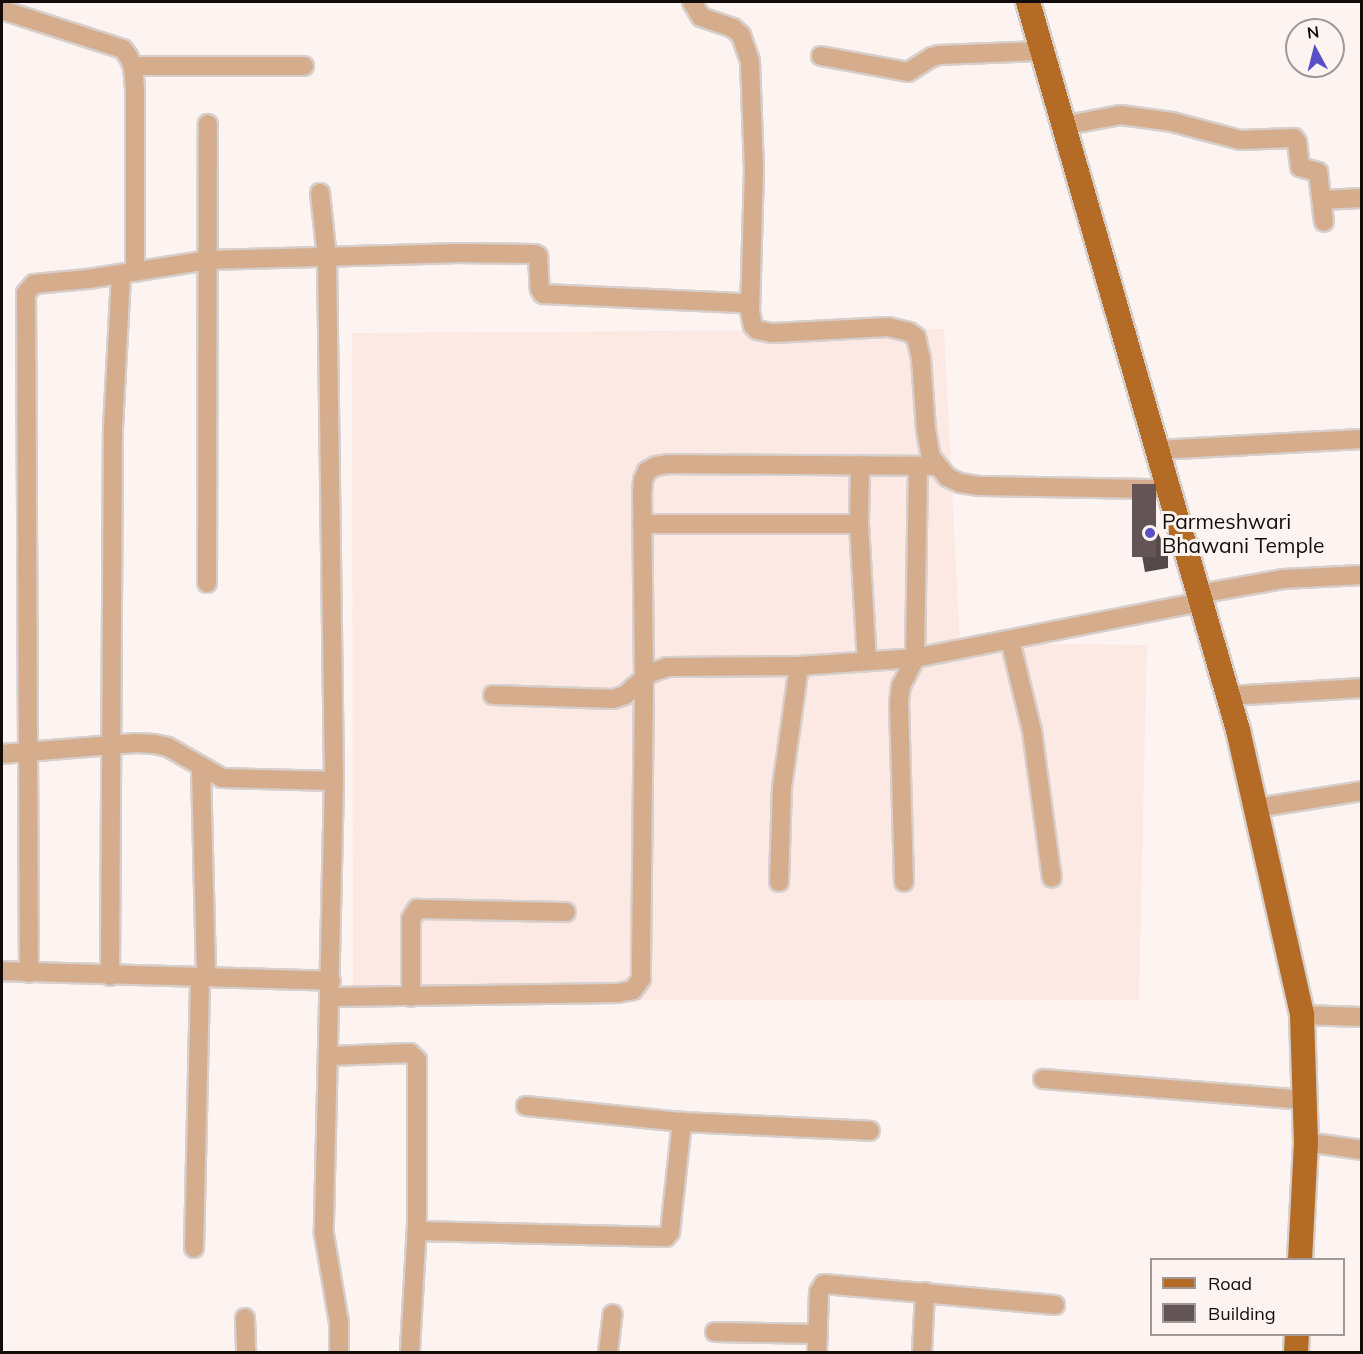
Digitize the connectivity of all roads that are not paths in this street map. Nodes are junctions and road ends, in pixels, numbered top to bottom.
1 (692, 2) edge
2 (1028, 2) edge
3 (2, 10) edge
4 (1041, 51) junction
5 (821, 56) dead end
6 (133, 66) junction
7 (304, 66) dead end
8 (208, 124) dead end
9 (1062, 126) junction
10 (320, 193) dead end
11 (1362, 198) edge
12 (1323, 200) junction
13 (1324, 222) dead end
14 (327, 257) junction
15 (208, 260) junction
16 (128, 273) junction
17 (750, 309) junction
18 (1362, 439) edge
19 (1157, 450) junction
20 (860, 465) junction
21 (927, 466) junction
22 (1168, 489) junction
23 (642, 524) junction
24 (859, 524) junction
25 (1362, 574) edge
26 (207, 583) dead end
27 (1200, 598) junction
28 (1010, 640) junction
29 (915, 658) junction
30 (867, 661) junction
31 (799, 666) junction
32 (644, 679) junction
33 (1362, 688) edge
34 (493, 695) dead end
35 (1229, 696) junction
36 (112, 745) junction
37 (30, 751) junction
38 (2, 753) edge
39 (201, 768) junction
40 (333, 781) junction
41 (1362, 791) edge
42 (1257, 808) junction
43 (1052, 878) dead end
44 (779, 882) dead end
45 (904, 882) dead end
46 (567, 912) dead end
47 (2, 971) edge
48 (29, 973) junction
49 (110, 976) junction
50 (203, 977) junction
51 (331, 989) junction
52 (411, 997) junction
53 (1302, 1014) junction
54 (1362, 1017) edge
55 (328, 1056) junction
56 (1043, 1079) dead end
57 (1305, 1100) junction
58 (526, 1106) dead end
59 (682, 1122) junction
60 (870, 1131) dead end
61 (1306, 1142) junction
62 (1362, 1150) edge
63 (417, 1231) junction
64 (194, 1248) dead end
65 (1300, 1258) edge
66 (925, 1292) junction
67 (1055, 1305) dead end
68 (613, 1314) dead end
69 (245, 1318) dead end
70 (715, 1332) dead end
71 (818, 1334) junction
72 (1297, 1336) edge
73 (246, 1353) edge
74 (339, 1353) edge
75 (410, 1353) edge
76 (608, 1353) edge
77 (817, 1353) edge
78 (922, 1353) edge
79 (1296, 1353) edge

1 - 17 street
2 - 4 main road
3 - 6 street
4 - 5 street
4 - 9 main road
6 - 7 street
6 - 16 street
8 - 15 street
9 - 12 street
9 - 19 main road
10 - 14 street
11 - 12 street
12 - 13 street
14 - 15 street
14 - 17 street
14 - 40 street
15 - 16 street
15 - 26 street
16 - 36 street
16 - 37 street
17 - 21 street
18 - 19 street
19 - 22 main road
20 - 21 street
20 - 23 street
20 - 24 street
21 - 22 street
21 - 29 street
22 - 27 main road
23 - 24 street
23 - 32 street
24 - 30 street
25 - 27 street
27 - 28 street
27 - 35 main road
28 - 29 street
28 - 43 street
29 - 30 street
29 - 45 street
30 - 31 street
31 - 32 street
31 - 44 street
32 - 34 street
32 - 52 street
33 - 35 street
35 - 42 main road
36 - 37 street
36 - 39 street
36 - 49 street
37 - 38 street
37 - 48 street
39 - 40 street
39 - 50 street
40 - 51 street
41 - 42 street
42 - 53 main road
46 - 52 street
47 - 48 street
48 - 49 street
49 - 50 street
50 - 51 street
50 - 64 street
51 - 52 street
51 - 55 street
53 - 54 street
53 - 57 main road
55 - 63 street
55 - 74 street
56 - 57 street
57 - 61 main road
58 - 59 street
59 - 60 street
59 - 63 street
61 - 62 street
61 - 65 main road
63 - 75 street
66 - 67 street
66 - 71 street
66 - 78 street
68 - 76 street
69 - 73 street
70 - 71 street
71 - 77 street
72 - 79 main road

